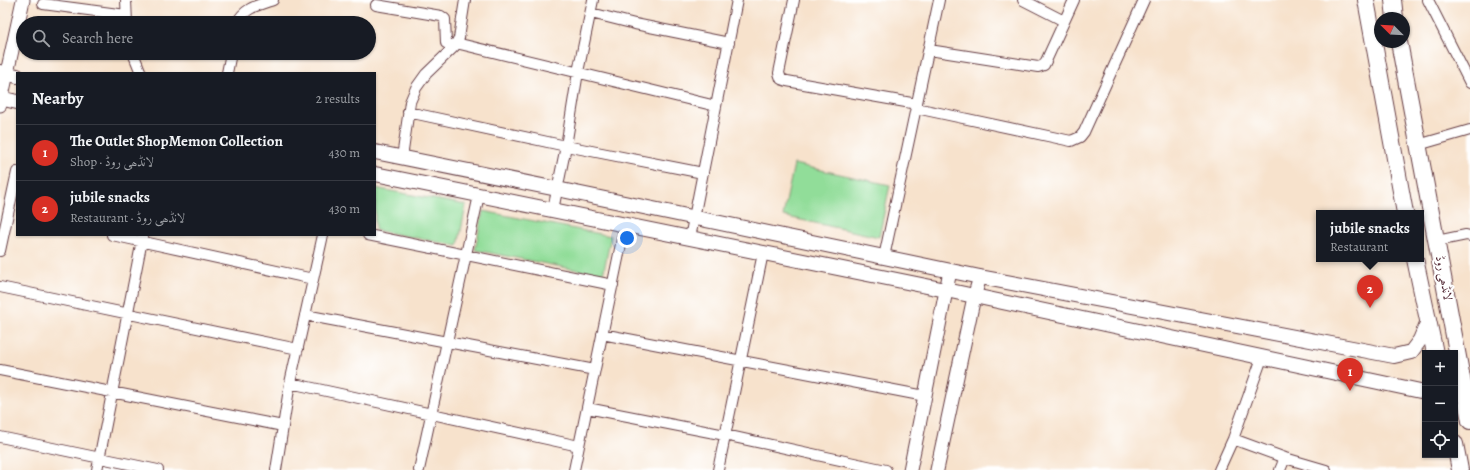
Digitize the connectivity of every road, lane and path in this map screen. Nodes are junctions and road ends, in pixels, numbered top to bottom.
1 (23, 0) edge
2 (126, 0) edge
3 (273, 0) edge
4 (465, 0) edge
5 (593, 0) edge
6 (737, 0) edge
7 (794, 0) edge
8 (939, 0) edge
9 (1023, 0) edge
10 (1074, 0) edge
11 (1144, 0) edge
12 (1366, 0) edge
13 (1393, 0) edge
14 (1428, 0) edge
15 (43, 4) dead end
16 (376, 5) dead end
17 (1394, 12) edge
18 (590, 13) junction
19 (20, 16) edge
20 (109, 16) edge
21 (126, 16) edge
22 (240, 16) edge
23 (1064, 21) junction
24 (16, 35) edge
25 (728, 43) junction
26 (455, 45) junction
27 (1400, 48) edge
28 (929, 50) junction
29 (135, 60) edge
30 (230, 60) edge
31 (141, 72) edge
32 (227, 72) edge
33 (578, 72) junction
34 (8, 74) edge
35 (1470, 83) edge
36 (0, 101) edge
37 (16, 102) edge
38 (716, 106) junction
39 (916, 106) junction
40 (408, 112) junction
41 (1470, 130) edge
42 (1418, 145) junction
43 (566, 146) junction
44 (376, 152) edge
45 (402, 158) junction
46 (703, 173) junction
47 (376, 174) edge
48 (16, 182) edge
49 (557, 189) junction
50 (479, 195) junction
51 (553, 210) junction
52 (1404, 210) edge
53 (13, 213) edge
54 (694, 218) junction
55 (625, 225) junction
56 (122, 236) edge
57 (323, 236) edge
58 (373, 236) edge
59 (1470, 236) edge
60 (142, 238) edge
61 (690, 238) junction
62 (1437, 241) junction
63 (0, 251) edge
64 (763, 253) junction
65 (466, 254) junction
66 (884, 257) junction
67 (1416, 262) edge
68 (950, 271) junction
69 (980, 277) junction
70 (313, 279) junction
71 (612, 285) junction
72 (0, 287) edge
73 (946, 290) junction
74 (974, 297) junction
75 (128, 314) junction
76 (305, 315) junction
77 (1428, 321) junction
78 (602, 334) junction
79 (447, 342) junction
80 (298, 349) junction
81 (1434, 350) edge
82 (1262, 358) junction
83 (740, 359) junction
84 (0, 370) edge
85 (595, 370) junction
86 (290, 383) junction
87 (1422, 391) edge
88 (112, 392) junction
89 (925, 396) junction
90 (587, 408) junction
91 (1469, 413) edge
92 (432, 414) junction
93 (283, 426) junction
94 (725, 436) junction
95 (0, 438) edge
96 (1233, 439) junction
97 (579, 446) junction
98 (99, 458) junction
99 (1285, 458) junction
100 (1458, 458) edge
101 (97, 470) edge
102 (158, 470) edge
103 (276, 470) edge
104 (420, 470) edge
105 (574, 470) edge
106 (718, 470) edge
107 (886, 470) edge
108 (910, 470) edge
109 (937, 470) edge
110 (1218, 470) edge
111 (1280, 470) edge
112 (1326, 470) edge
113 (1460, 470) edge

1 - 19 street
2 - 21 street
3 - 22 street
4 - 26 street
5 - 18 street
6 - 25 street
7 - 39 street
8 - 28 street
9 - 23 street
10 - 23 street
11 - 39 street
12 - 52 main road
13 - 17 main road
14 - 35 street
15 - 20 street
16 - 26 street
18 - 25 street
18 - 33 street
23 - 28 street
24 - 34 street
25 - 38 street
26 - 33 street
26 - 40 street
27 - 42 main road, لانڈھی روڈ
28 - 39 street
29 - 31 street
30 - 32 street
33 - 38 street
33 - 43 street
34 - 36 street
36 - 37 main road
38 - 46 street
39 - 66 street
40 - 43 street
40 - 45 street
41 - 42 street
42 - 62 main road, لانڈھی روڈ
43 - 46 street
43 - 49 street
44 - 45 main road
45 - 49 main road
46 - 54 street
47 - 50 main road
48 - 53 street
49 - 51 street
49 - 54 main road
50 - 51 main road
50 - 65 street
51 - 55 main road
53 - 63 street
54 - 61 street
54 - 66 main road
55 - 61 main road
55 - 71 street
56 - 60 street
57 - 70 street
58 - 65 street
59 - 62 street
60 - 70 street
60 - 75 street
61 - 64 main road
62 - 91 main road, لانڈھی روڈ
64 - 73 main road
64 - 83 street
65 - 71 street
65 - 79 street
66 - 68 main road
67 - 77 main road, لانڈھی روڈ
68 - 69 main road
68 - 73 street
69 - 74 street
69 - 77 main road
70 - 76 street
71 - 78 street
72 - 75 street
73 - 74 main road
73 - 89 street
74 - 82 main road
74 - 109 street
75 - 80 street
75 - 88 street
76 - 79 street
76 - 80 street
77 - 81 main road, لانڈھی روڈ
78 - 83 street
78 - 85 street
79 - 85 street
79 - 92 street
80 - 86 street
82 - 87 main road
82 - 96 street
83 - 89 street
83 - 94 street
84 - 88 street
85 - 90 street
86 - 92 street
86 - 93 street
88 - 93 street
88 - 98 street
89 - 108 street
90 - 94 street
90 - 97 street
92 - 97 street
92 - 104 street
93 - 103 street
94 - 106 street
94 - 107 street
95 - 98 street
96 - 99 street
96 - 110 street
97 - 105 street
98 - 101 street
98 - 102 street
99 - 111 street
99 - 112 street
100 - 113 main road

